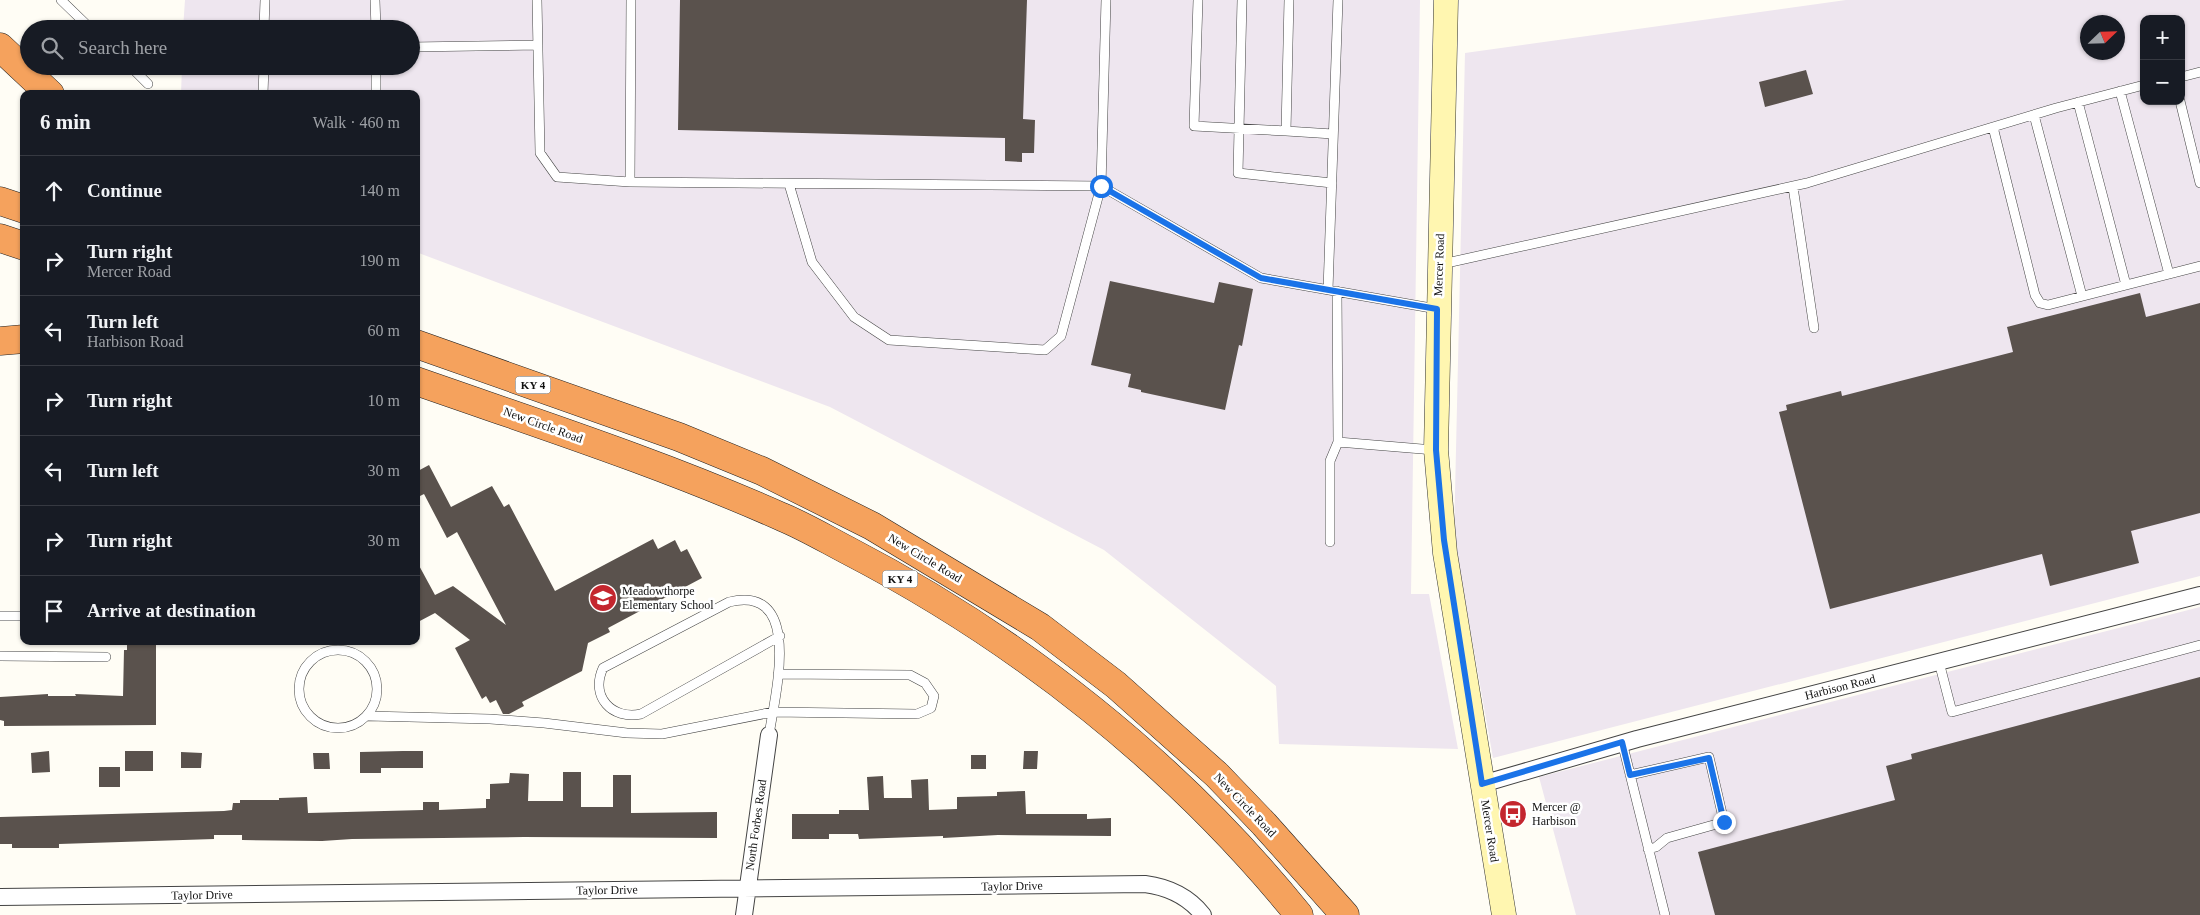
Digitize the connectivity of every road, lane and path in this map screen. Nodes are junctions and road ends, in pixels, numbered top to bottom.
1 (61, 0) edge
2 (265, 0) edge
3 (375, 0) edge
4 (537, 0) edge
5 (630, 0) edge
6 (1106, 0) edge
7 (1198, 0) edge
8 (1242, 0) edge
9 (1289, 0) edge
10 (1338, 0) edge
11 (1446, 0) edge
12 (82, 20) edge
13 (264, 20) edge
14 (376, 20) edge
15 (538, 45) junction
16 (0, 47) edge
17 (420, 47) edge
18 (20, 66) edge
19 (2200, 72) edge
20 (30, 75) edge
21 (139, 75) edge
22 (264, 75) edge
23 (376, 75) edge
24 (2185, 76) edge
25 (148, 84) dead end
26 (2140, 86) edge
27 (46, 90) edge
28 (263, 90) edge
29 (376, 90) edge
30 (2120, 90) junction
31 (2078, 102) junction
32 (2181, 105) edge
33 (2034, 115) junction
34 (1239, 127) junction
35 (1993, 127) junction
36 (1286, 131) junction
37 (1334, 134) junction
38 (630, 182) junction
39 (1332, 183) junction
40 (2200, 183) edge
41 (789, 184) junction
42 (1101, 186) junction
43 (1792, 187) junction
44 (0, 201) edge
45 (20, 208) edge
46 (0, 238) edge
47 (20, 245) edge
48 (1439, 265) junction
49 (2200, 266) edge
50 (2168, 274) junction
51 (2126, 285) junction
52 (1332, 291) junction
53 (2082, 296) junction
54 (1437, 309) junction
55 (1814, 328) dead end
56 (20, 339) edge
57 (0, 341) edge
58 (420, 341) edge
59 (420, 345) edge
60 (450, 355) junction
61 (420, 384) edge
62 (1338, 442) junction
63 (1436, 450) junction
64 (1330, 542) dead end
65 (2200, 595) edge
66 (0, 616) edge
67 (20, 616) edge
68 (780, 636) junction
69 (2200, 645) edge
70 (0, 656) edge
71 (106, 657) dead end
72 (1939, 662) junction
73 (778, 674) junction
74 (772, 712) junction
75 (368, 716) junction
76 (769, 735) joint
77 (1622, 742) junction
78 (1630, 775) junction
79 (1482, 784) junction
80 (1648, 849) junction
81 (747, 889) junction
82 (0, 897) edge
83 (744, 915) edge
84 (1204, 915) edge
85 (1299, 915) edge
86 (1345, 915) edge
87 (1504, 915) edge
88 (1665, 915) edge

1 - 12 lane
2 - 13 lane
3 - 14 lane
4 - 15 lane
5 - 38 lane
6 - 42 lane
7 - 34 lane
8 - 34 lane
9 - 36 lane
10 - 37 lane
11 - 48 street, Mercer Road
15 - 17 lane
15 - 38 lane
16 - 18 highway
19 - 24 lane
20 - 27 highway
21 - 25 lane
22 - 28 lane
23 - 29 lane
26 - 30 lane
30 - 31 lane
30 - 50 lane
31 - 33 lane
31 - 51 lane
32 - 40 lane
33 - 35 lane
33 - 53 lane
34 - 36 lane
34 - 39 lane
35 - 43 lane
35 - 53 lane
36 - 37 lane
37 - 39 lane
38 - 41 lane
39 - 52 lane
41 - 42 lane
41 - 42 lane
42 - 52 lane
43 - 48 lane
43 - 55 lane
44 - 45 highway
46 - 47 highway
48 - 54 street, Mercer Road
49 - 50 lane
50 - 51 lane
51 - 53 lane
52 - 54 lane
52 - 62 lane
54 - 63 street, Mercer Road
56 - 57 highway
58 - 60 highway
59 - 60 highway, New Circle Road / KY 4
60 - 86 highway, New Circle Road / KY 4
61 - 85 highway, New Circle Road / KY 4
62 - 63 lane
62 - 64 lane
63 - 79 street, Mercer Road
65 - 72 street, Harbison Road
66 - 67 lane
68 - 68 lane
68 - 73 lane
69 - 72 lane
70 - 71 lane
72 - 77 street, Harbison Road
73 - 74 lane
73 - 74 lane
74 - 75 lane
74 - 76 lane
75 - 75 lane
76 - 81 street, North Forbes Road
77 - 78 lane
77 - 79 street, Harbison Road
78 - 80 lane
78 - 80 lane
79 - 87 street, Mercer Road
80 - 88 lane
81 - 82 street, Taylor Drive
81 - 83 street, North Forbes Road
81 - 84 street, Taylor Drive

